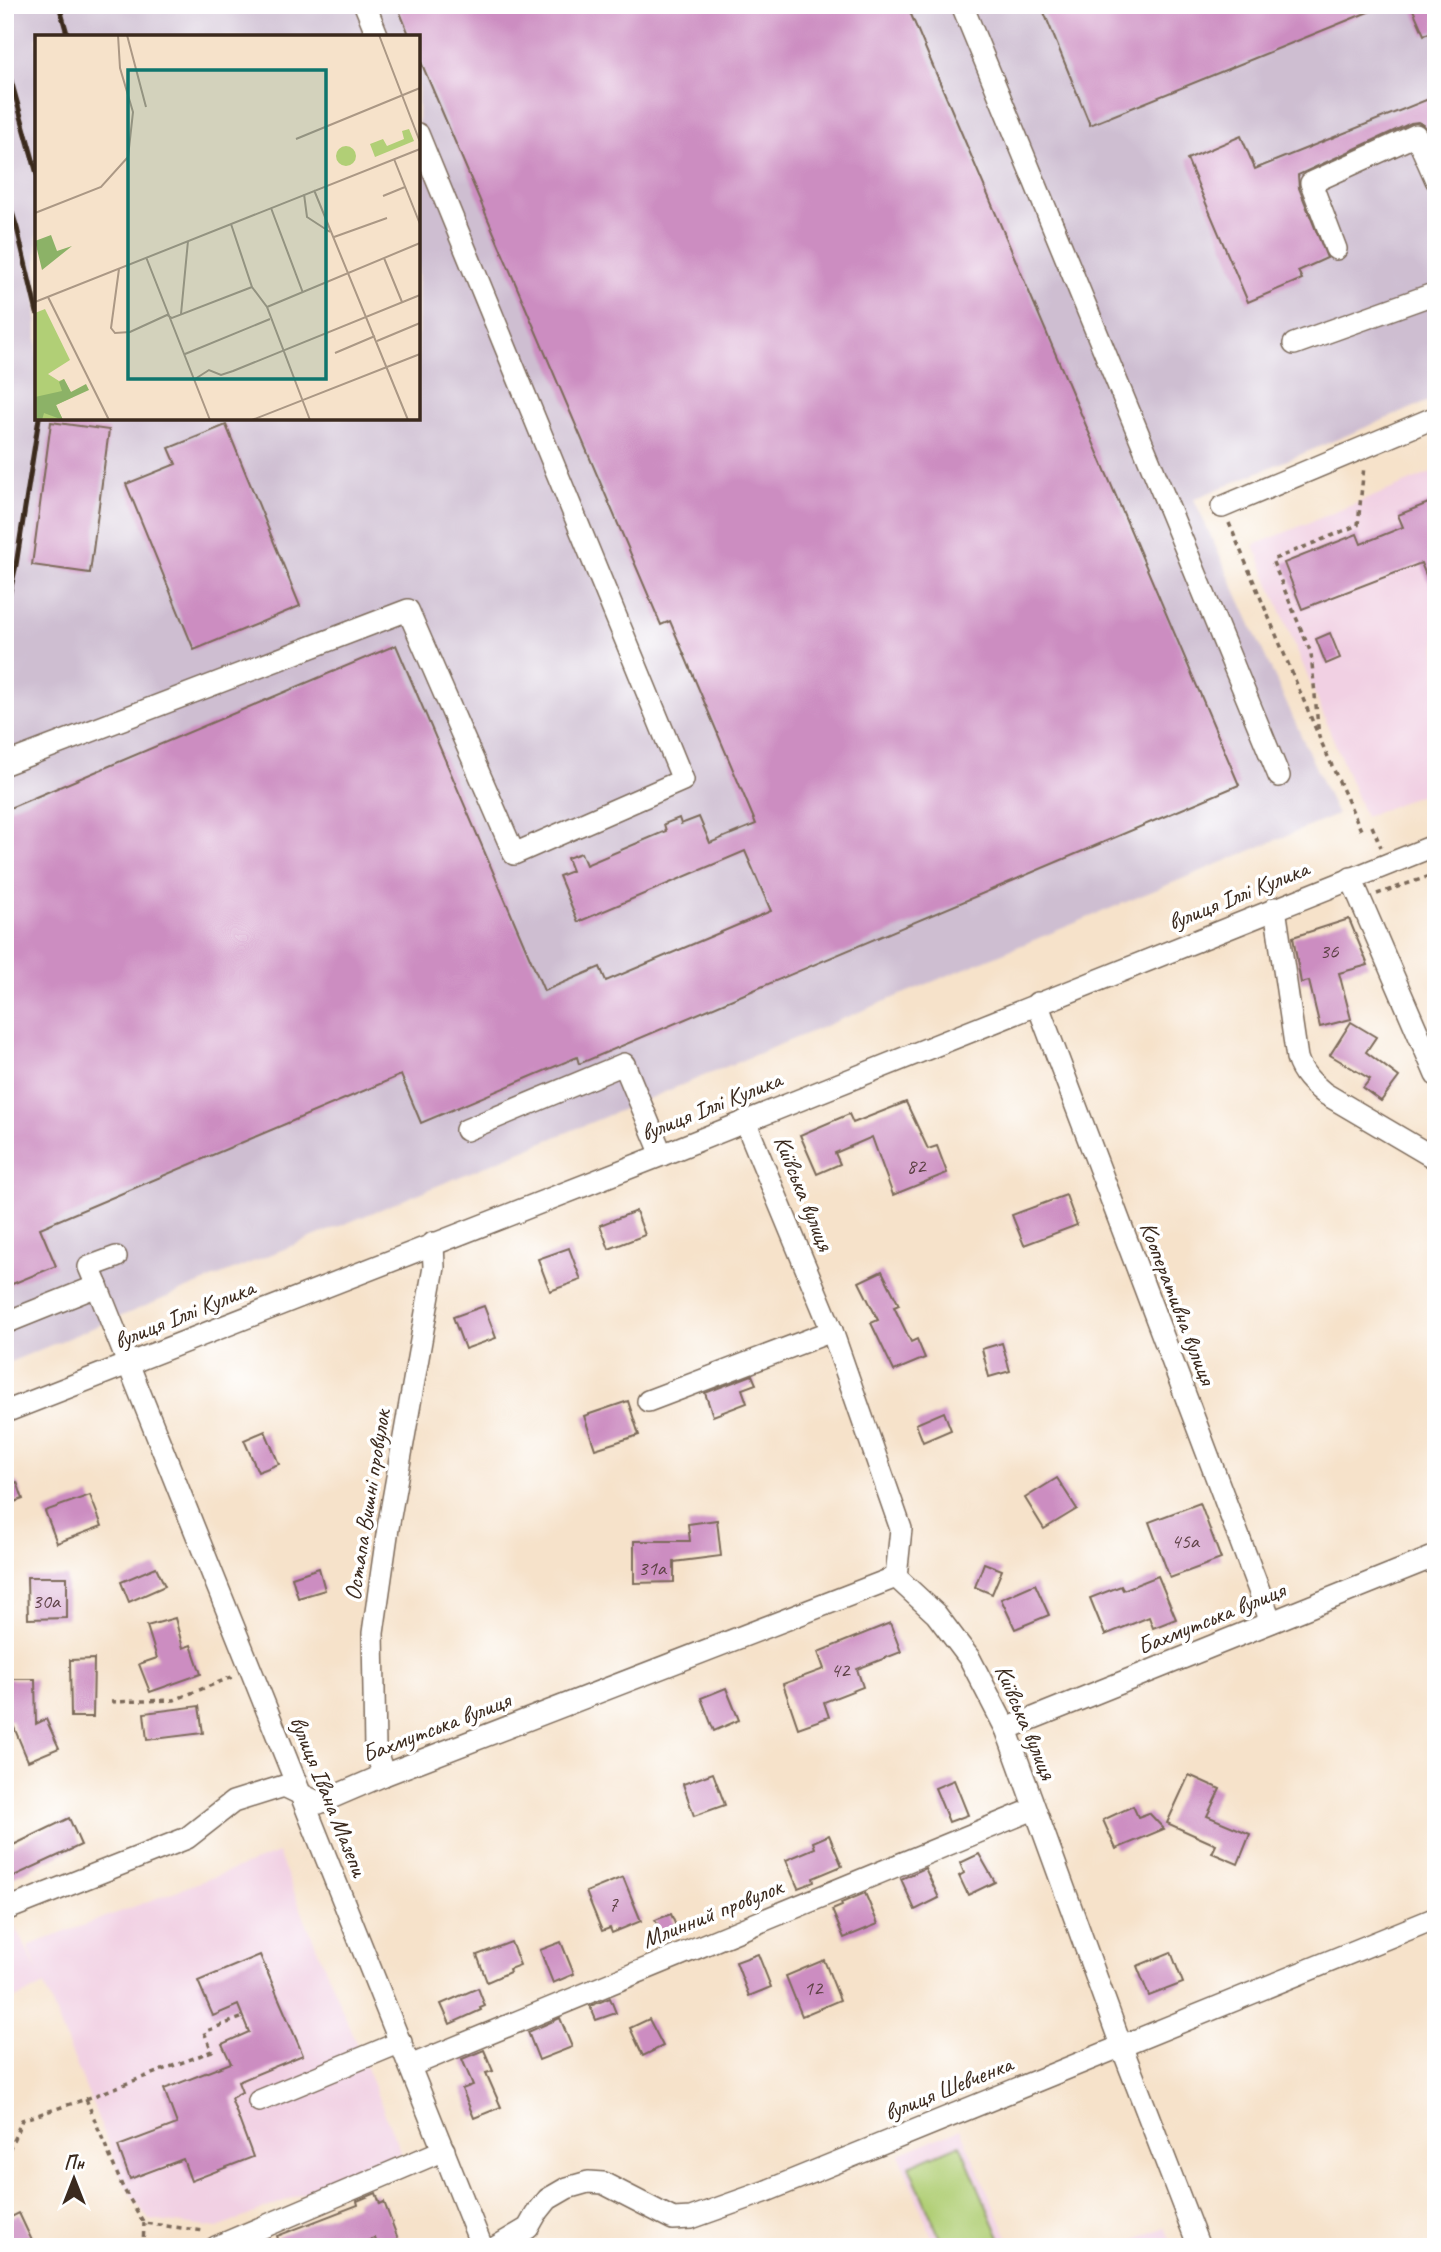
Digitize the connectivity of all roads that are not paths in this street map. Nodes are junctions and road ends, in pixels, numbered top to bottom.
1 (365, 5) edge
2 (962, 5) edge
3 (377, 35) edge
4 (420, 139) edge
5 (1436, 180) edge
6 (1336, 249) dead end
7 (1436, 293) edge
8 (1294, 344) dead end
9 (1436, 417) edge
10 (1222, 508) road end
11 (5, 764) edge
12 (1279, 776) dead end
13 (1436, 845) edge
14 (1351, 878) junction
15 (1275, 908) junction
16 (1037, 1003) junction
17 (1436, 1075) edge
18 (746, 1121) junction
19 (466, 1130) dead end
20 (662, 1155) junction
21 (1436, 1159) edge
22 (433, 1244) junction
23 (116, 1258) dead end
24 (97, 1286) junction
25 (5, 1323) edge
26 (832, 1331) junction
27 (127, 1364) junction
28 (648, 1401) dead end
29 (5, 1412) edge
30 (1436, 1556) edge
31 (896, 1577) junction
32 (1270, 1622) junction
33 (1006, 1729) junction
34 (383, 1775) junction
35 (300, 1793) junction
36 (1034, 1809) junction
37 (5, 1910) edge
38 (1436, 1918) edge
39 (401, 2042) junction
40 (1121, 2045) junction
41 (410, 2066) junction
42 (259, 2101) dead end
43 (444, 2150) junction
44 (216, 2239) edge
45 (482, 2247) edge
46 (496, 2247) edge
47 (1199, 2247) edge

1 - 3 street
2 - 12 street
4 - 11 street
5 - 6 street
7 - 8 street
9 - 10 street
13 - 14 street, вулиця Іллі Кулика
14 - 15 street, вулиця Іллі Кулика
14 - 17 street
15 - 16 street, вулиця Іллі Кулика
15 - 21 street
16 - 18 street, вулиця Іллі Кулика
16 - 32 street, Кооперативна вулиця
18 - 20 street, вулиця Іллі Кулика
18 - 26 street, Київська вулиця
19 - 20 street
20 - 22 street, вулиця Іллі Кулика
22 - 27 street, вулиця Іллі Кулика
22 - 34 street, Остапа Вишні провулок
23 - 24 street
24 - 25 street
24 - 27 street, вулиця Івана Мазепи
26 - 28 street
26 - 31 street, Київська вулиця
27 - 29 street, вулиця Іллі Кулика
27 - 35 street, вулиця Івана Мазепи
30 - 32 street, Бахмутська вулиця
31 - 33 street, Київська вулиця
31 - 34 street, Бахмутська вулиця
32 - 33 street, Бахмутська вулиця
33 - 36 street, Київська вулиця
34 - 35 street, Бахмутська вулиця
35 - 37 street, Бахмутська вулиця
35 - 39 street, вулиця Івана Мазепи
36 - 40 street, Київська вулиця
36 - 41 street, Млинний провулок
38 - 40 street, вулиця Шевченка
39 - 41 street, вулиця Івана Мазепи
39 - 42 street
40 - 46 street, вулиця Шевченка
40 - 47 street, Київська вулиця
41 - 43 street, вулиця Івана Мазепи
43 - 44 street
43 - 45 street, вулиця Івана Мазепи

